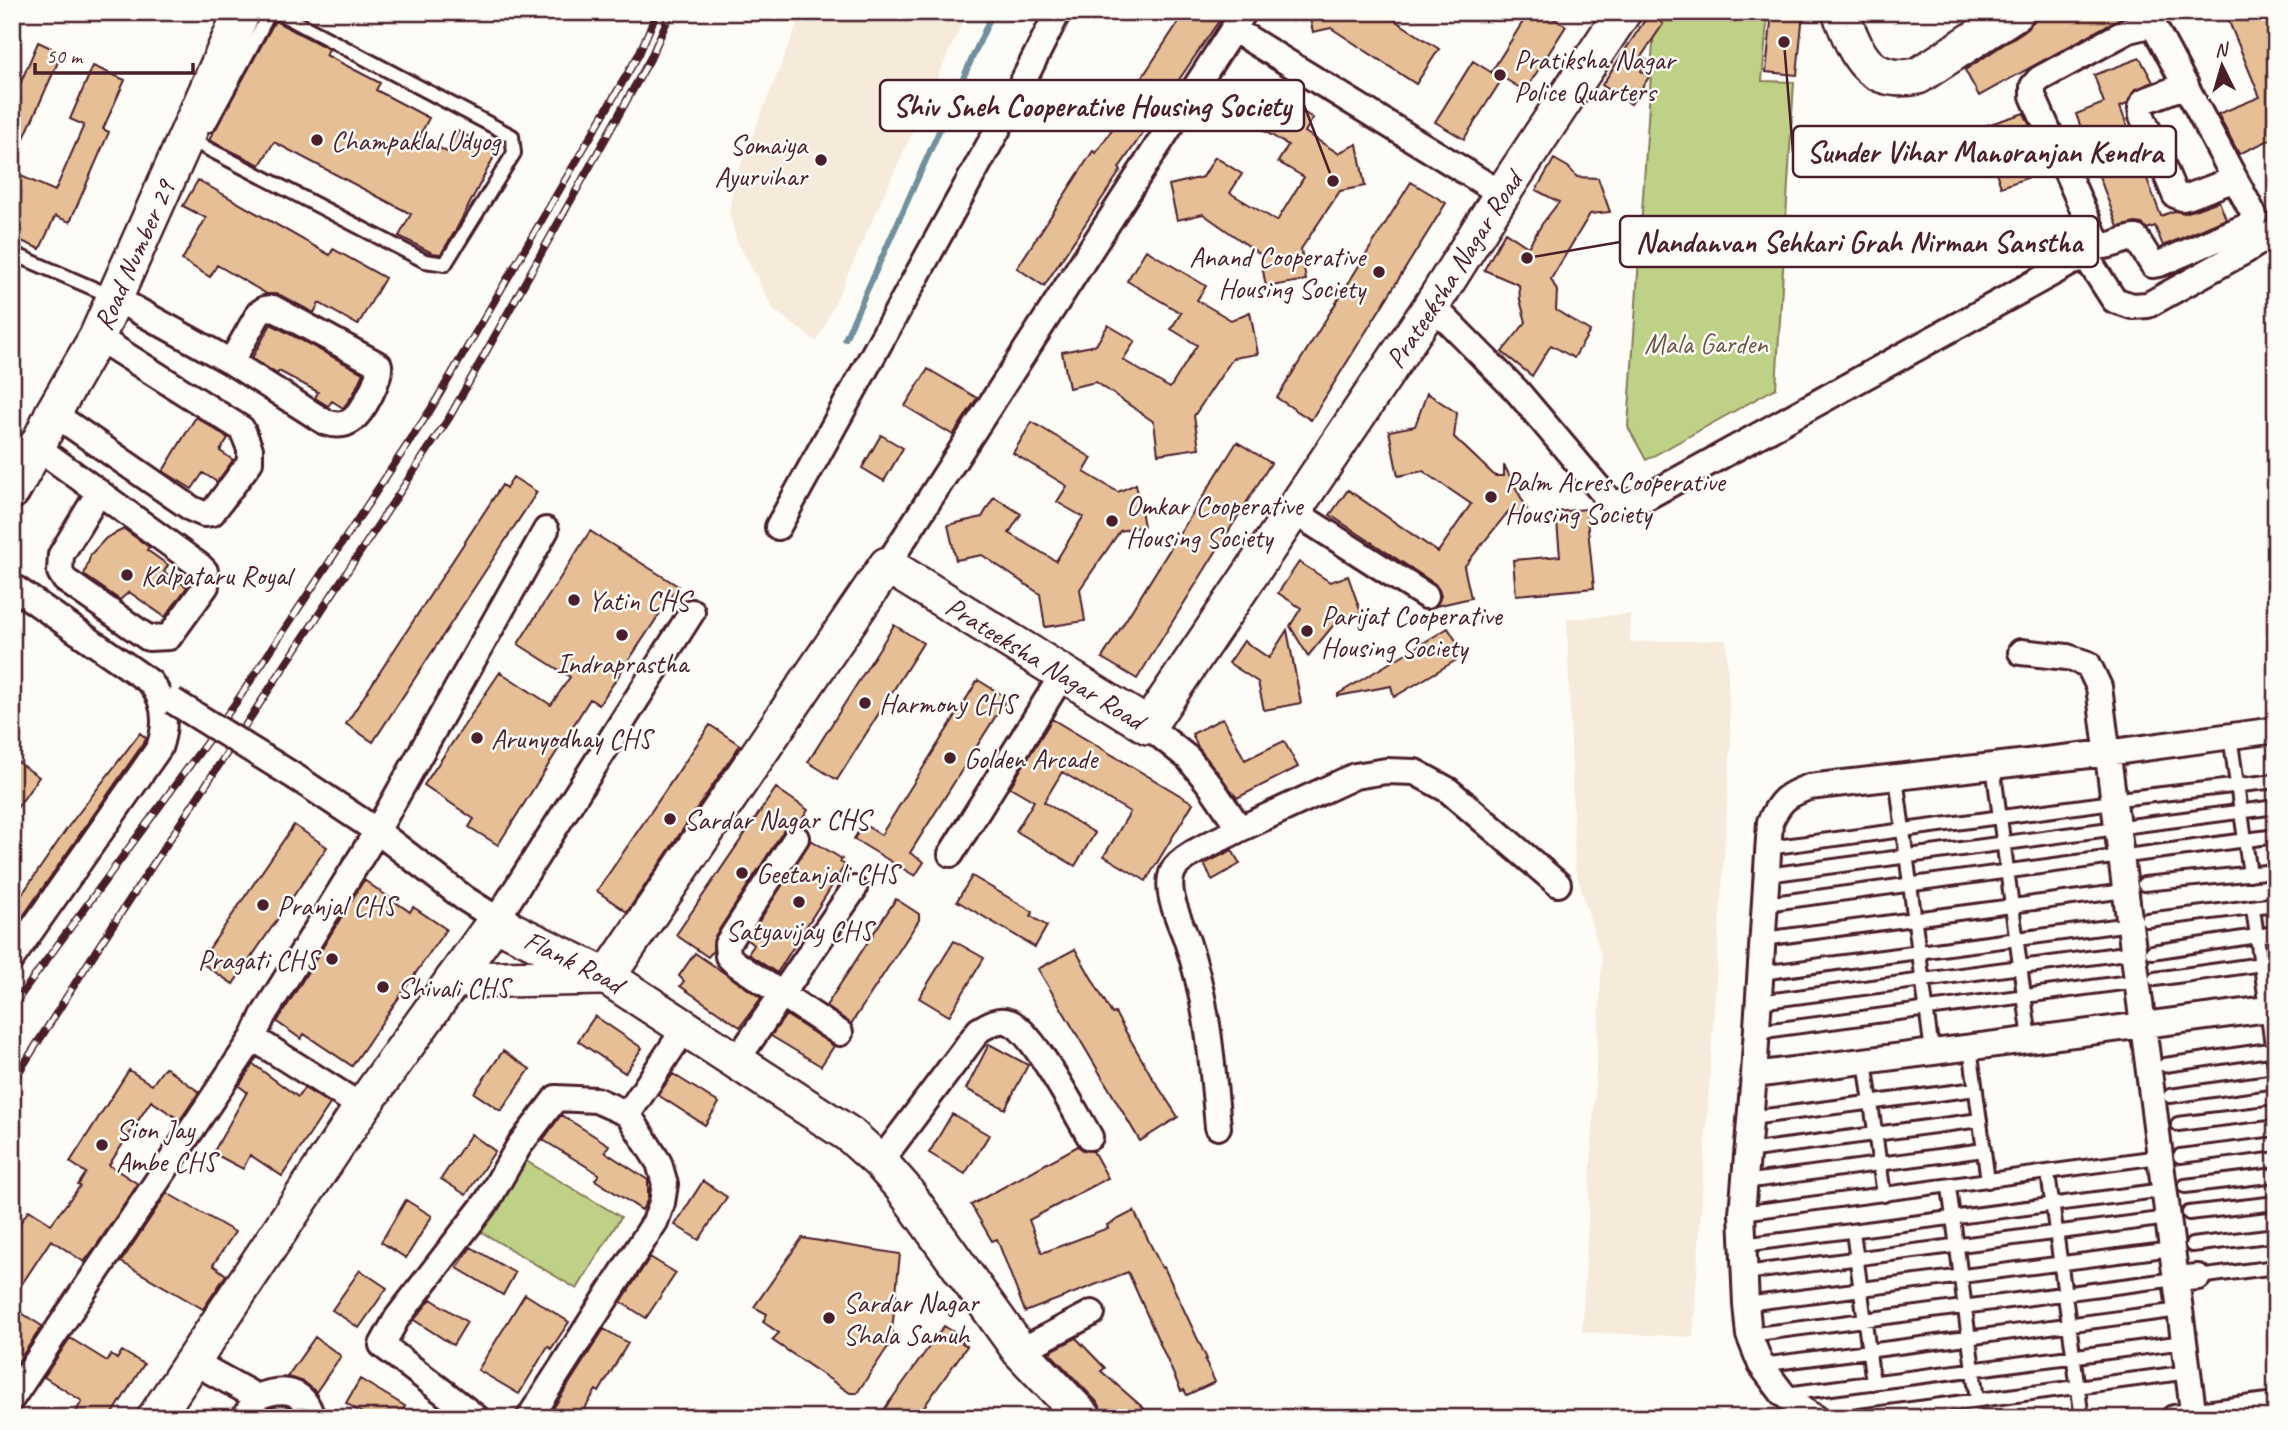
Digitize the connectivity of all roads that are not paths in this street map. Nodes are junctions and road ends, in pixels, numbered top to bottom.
1 (242, 12) edge
2 (270, 12) edge
3 (277, 12) edge
4 (1058, 12) edge
5 (1623, 12) edge
6 (1840, 12) edge
7 (2016, 12) edge
8 (2136, 19) edge
9 (1238, 21) edge
10 (1988, 22) edge
11 (2186, 85) junction
12 (193, 141) junction
13 (2235, 179) junction
14 (1502, 194) junction
15 (2276, 231) edge
16 (12, 253) edge
17 (115, 298) junction
18 (1432, 304) junction
19 (97, 337) junction
20 (231, 362) junction
21 (53, 413) junction
22 (37, 447) junction
23 (12, 491) edge
24 (99, 492) junction
25 (1293, 511) junction
26 (778, 527) dead end
27 (546, 530) dead end
28 (887, 565) junction
29 (12, 586) edge
30 (1426, 596) dead end
31 (692, 612) dead end
32 (2021, 652) dead end
33 (1063, 674) junction
34 (164, 695) junction
35 (1148, 726) junction
36 (2276, 730) edge
37 (2230, 736) junction
38 (2107, 754) junction
39 (1993, 766) junction
40 (1896, 777) junction
41 (2276, 780) edge
42 (2237, 786) junction
43 (2120, 800) junction
44 (2276, 807) edge
45 (2241, 812) junction
46 (2000, 817) junction
47 (2123, 827) junction
48 (1240, 829) junction
49 (1903, 830) junction
50 (377, 831) junction
51 (2276, 836) edge
52 (796, 838) dead end
53 (2245, 840) junction
54 (2003, 843) junction
55 (1768, 848) junction
56 (951, 854) dead end
57 (1906, 856) junction
58 (2127, 856) junction
59 (2276, 871) edge
60 (2007, 872) junction
61 (2250, 874) junction
62 (1766, 875) junction
63 (1558, 884) dead end
64 (1910, 884) junction
65 (2134, 887) junction
66 (854, 889) dead end
67 (1765, 904) junction
68 (2276, 904) edge
69 (2012, 906) junction
70 (2253, 908) junction
71 (1914, 919) junction
72 (2139, 922) junction
73 (504, 924) junction
74 (2276, 933) edge
75 (2257, 936) junction
76 (1763, 939) junction
77 (2016, 939) junction
78 (1919, 952) junction
79 (2142, 952) junction
80 (12, 958) edge
81 (2276, 962) edge
82 (2261, 964) junction
83 (2020, 967) junction
84 (1761, 973) junction
85 (12, 974) edge
86 (607, 977) junction
87 (517, 979) junction
88 (453, 980) junction
89 (1922, 980) junction
90 (2146, 980) junction
91 (782, 996) junction
92 (2024, 996) junction
93 (1759, 1002) junction
94 (2271, 1008) edge
95 (1926, 1009) junction
96 (2143, 1025) junction
97 (685, 1028) junction
98 (1757, 1032) junction
99 (840, 1033) dead end
100 (253, 1038) junction
101 (2030, 1039) junction
102 (1970, 1047) junction
103 (2274, 1050) edge
104 (1932, 1052) junction
105 (737, 1060) junction
106 (1865, 1061) junction
107 (2165, 1065) dead end
108 (2276, 1074) edge
109 (1754, 1075) junction
110 (2276, 1081) edge
111 (1976, 1089) junction
112 (2170, 1096) dead end
113 (1871, 1102) junction
114 (362, 1107) junction
115 (2276, 1112) edge
116 (628, 1114) junction
117 (1750, 1118) junction
118 (1980, 1120) junction
119 (2178, 1124) dead end
120 (1218, 1127) dead end
121 (1876, 1134) junction
122 (1090, 1137) dead end
123 (2276, 1144) edge
124 (1747, 1150) junction
125 (1984, 1150) junction
126 (2170, 1157) junction
127 (880, 1163) junction
128 (1880, 1164) junction
129 (2048, 1173) junction
130 (2276, 1175) edge
131 (1988, 1181) junction
132 (1744, 1182) junction
133 (1949, 1186) junction
134 (2175, 1188) junction
135 (1884, 1195) junction
136 (2276, 1203) edge
137 (2052, 1205) junction
138 (1742, 1213) junction
139 (2179, 1215) junction
140 (1953, 1217) junction
141 (1853, 1231) junction
142 (2056, 1232) junction
143 (2276, 1235) edge
144 (1743, 1245) junction
145 (1956, 1245) junction
146 (2182, 1247) junction
147 (1856, 1258) junction
148 (2061, 1263) junction
149 (2276, 1266) edge
150 (1745, 1273) junction
151 (1961, 1276) junction
152 (2187, 1278) junction
153 (1861, 1289) junction
154 (2065, 1294) junction
155 (1746, 1304) junction
156 (1965, 1307) junction
157 (2180, 1310) junction
158 (1092, 1313) dead end
159 (1865, 1320) junction
160 (2069, 1325) junction
161 (1749, 1335) junction
162 (1969, 1338) junction
163 (2184, 1342) junction
164 (1020, 1351) junction
165 (1869, 1351) junction
166 (2073, 1356) junction
167 (192, 1361) junction
168 (1761, 1365) junction
169 (1973, 1369) junction
170 (2189, 1372) junction
171 (1873, 1382) junction
172 (2077, 1387) junction
173 (1783, 1394) junction
174 (257, 1397) junction
175 (12, 1398) edge
176 (1977, 1400) junction
177 (2276, 1405) edge
178 (2187, 1417) edge
179 (155, 1418) edge
180 (244, 1418) edge
181 (312, 1418) edge
182 (477, 1418) edge
183 (529, 1418) edge
184 (1084, 1418) edge
185 (1816, 1418) edge
186 (1844, 1418) edge
187 (2082, 1418) edge

1 - 12 street, Road Number 29
2 - 12 lane
3 - 12 lane
4 - 26 street
5 - 14 street, Prateeksha Nagar Road
6 - 10 street
7 - 10 street
8 - 11 street
8 - 13 street
9 - 14 street
9 - 28 street
11 - 13 street
11 - 13 street
12 - 17 street, Road Number 29
14 - 18 street, Prateeksha Nagar Road
15 - 18 street
16 - 17 lane
17 - 19 street, Road Number 29
17 - 20 street
18 - 25 street, Prateeksha Nagar Road
19 - 21 street, Road Number 29
19 - 21 street
20 - 20 street
21 - 22 street, Road Number 29
22 - 23 street, Road Number 29
22 - 24 street
24 - 24 street
25 - 30 street
25 - 35 street, Prateeksha Nagar Road
27 - 50 street
28 - 33 street, Prateeksha Nagar Road
28 - 86 street
29 - 34 street
31 - 73 street
32 - 38 street
33 - 35 street, Prateeksha Nagar Road
33 - 56 street
34 - 50 street, bridge
34 - 80 street
34 - 85 street
35 - 48 street
36 - 37 street
37 - 38 street
37 - 42 lane
38 - 39 street
38 - 43 street
39 - 40 street
39 - 46 lane
40 - 49 lane
40 - 55 street
41 - 42 lane
42 - 43 lane
42 - 45 lane
43 - 46 lane
43 - 47 street
44 - 45 lane
45 - 47 lane
45 - 53 lane
46 - 49 lane
46 - 54 lane
47 - 54 lane
47 - 58 street
48 - 63 street
48 - 120 street
49 - 55 lane
49 - 57 lane
50 - 73 street
50 - 100 street
51 - 53 lane
52 - 91 street
53 - 58 lane
53 - 61 lane
54 - 57 lane
54 - 60 lane
55 - 62 street
57 - 62 lane
57 - 64 lane
58 - 60 lane
58 - 65 street
59 - 61 lane
60 - 64 lane
60 - 69 lane
61 - 65 lane
62 - 67 street
64 - 67 lane
64 - 71 lane
65 - 69 lane
65 - 72 street
66 - 91 street
67 - 76 street
68 - 70 lane
69 - 71 lane
69 - 77 lane
70 - 72 lane
70 - 75 lane
71 - 76 lane
71 - 78 lane
72 - 77 lane
72 - 79 street
73 - 86 street, Flank Road
73 - 87 street
73 - 88 street, Flank Road
74 - 75 lane
75 - 79 lane
75 - 82 lane
76 - 84 street
77 - 78 lane
77 - 83 lane
78 - 84 lane
78 - 89 lane
79 - 83 lane
79 - 90 street
81 - 82 lane
82 - 90 lane
82 - 94 lane
83 - 89 lane
83 - 92 lane
84 - 93 street
86 - 87 street
86 - 97 street, Flank Road
87 - 88 street
88 - 114 street, Flank Road
89 - 93 lane
89 - 95 lane
90 - 92 lane
90 - 96 street
91 - 99 street
91 - 105 street
92 - 95 lane
92 - 101 lane
93 - 98 street
94 - 96 street
94 - 103 lane
95 - 98 lane
95 - 104 lane
96 - 101 street
96 - 126 street
97 - 105 street, Flank Road
97 - 116 street
98 - 109 street
100 - 114 street
100 - 175 street
101 - 102 street
102 - 104 street
102 - 111 lane
103 - 107 lane
103 - 108 lane
104 - 106 street
105 - 127 street, Flank Road
106 - 109 street
106 - 113 lane
109 - 117 street
110 - 112 lane
111 - 113 lane
111 - 118 lane
113 - 117 lane
113 - 121 lane
114 - 167 street, Flank Road
115 - 119 lane
116 - 182 street
116 - 183 street
117 - 124 street
118 - 121 lane
118 - 125 lane
121 - 124 lane
121 - 128 lane
122 - 127 street
123 - 126 lane
124 - 132 street
125 - 128 lane
125 - 131 lane
126 - 129 lane
126 - 134 street
127 - 164 street, Flank Road
128 - 132 lane
128 - 135 lane
129 - 131 lane
129 - 137 lane
130 - 134 lane
131 - 133 lane
132 - 138 street
133 - 135 lane
133 - 140 lane
134 - 137 lane
134 - 139 street
135 - 138 lane
136 - 139 lane
137 - 140 lane
137 - 142 lane
138 - 144 street
139 - 142 lane
139 - 146 street
140 - 141 lane
140 - 145 lane
141 - 144 lane
141 - 147 lane
142 - 145 lane
142 - 148 lane
143 - 146 lane
144 - 150 street
145 - 147 lane
145 - 151 lane
146 - 148 lane
146 - 152 street
147 - 150 lane
147 - 153 lane
148 - 151 lane
148 - 154 lane
149 - 152 lane
150 - 155 street
151 - 153 lane
151 - 156 lane
152 - 154 lane
152 - 157 street
153 - 155 lane
153 - 159 lane
154 - 156 lane
154 - 160 lane
155 - 161 street
156 - 159 lane
156 - 162 lane
157 - 160 lane
157 - 163 street
158 - 164 street
159 - 161 lane
159 - 165 lane
160 - 162 lane
160 - 166 lane
161 - 168 street
162 - 165 lane
162 - 169 lane
163 - 166 lane
163 - 170 street
164 - 184 street, Flank Road
165 - 168 lane
165 - 171 lane
166 - 169 lane
166 - 172 lane
167 - 174 street
167 - 179 street, Flank Road
168 - 173 street
169 - 171 lane
169 - 176 lane
170 - 172 lane
170 - 178 street
171 - 173 lane
172 - 176 lane
172 - 187 lane
173 - 185 street
174 - 180 street
174 - 181 street
176 - 186 lane
177 - 178 street

